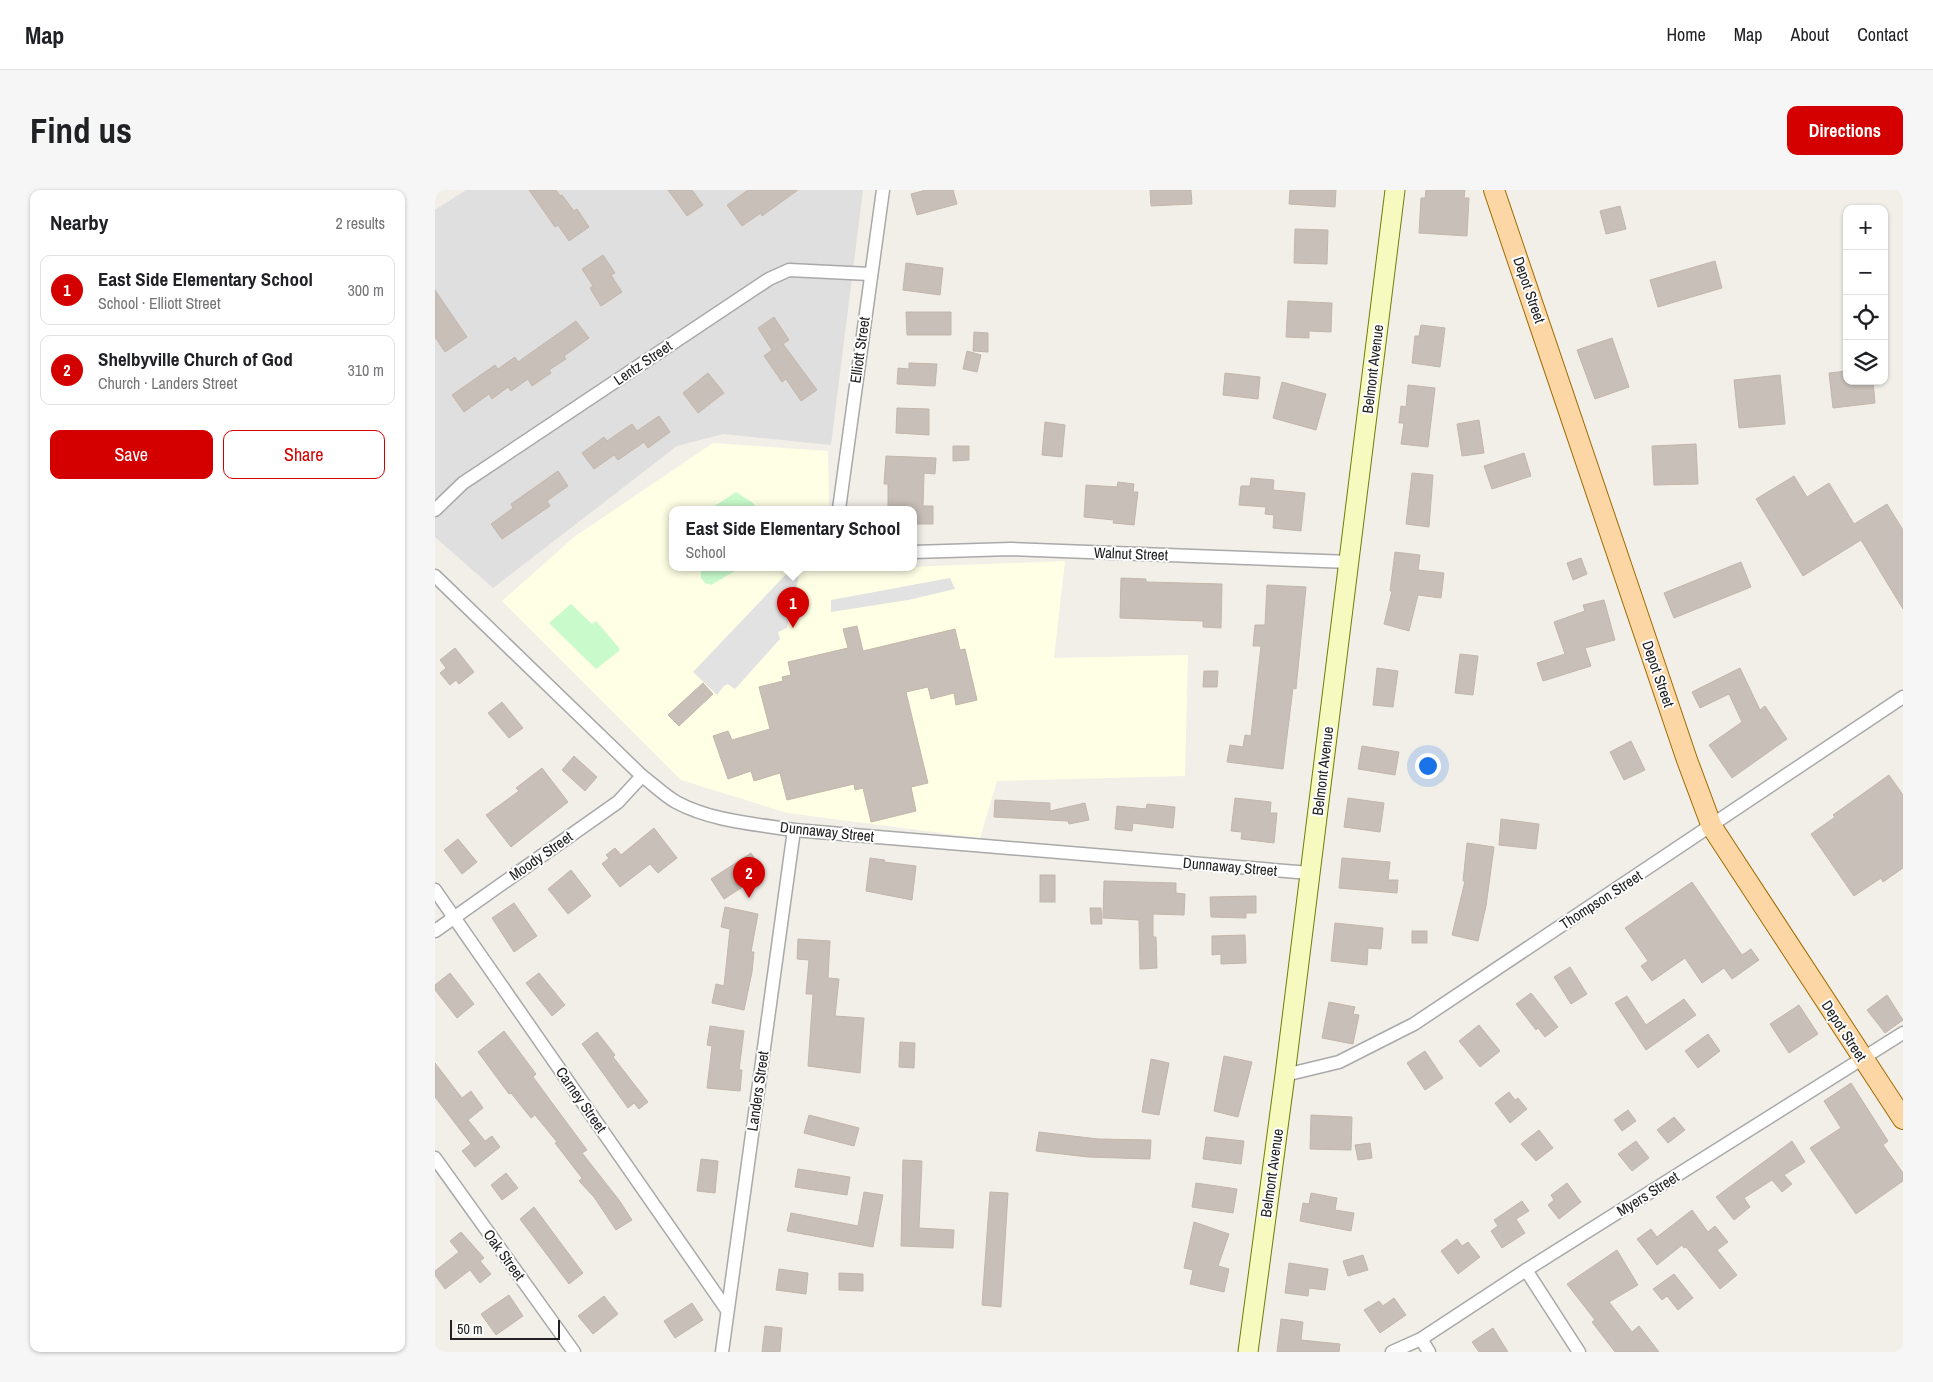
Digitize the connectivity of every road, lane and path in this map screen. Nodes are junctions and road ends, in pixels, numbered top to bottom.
1 (883, 190) edge
2 (1395, 190) edge
3 (1494, 190) edge
4 (870, 274) junction
5 (839, 506) edge
6 (435, 510) edge
7 (917, 552) edge
8 (1350, 562) junction
9 (435, 576) edge
10 (1903, 697) edge
11 (642, 776) junction
12 (1712, 826) junction
13 (794, 830) junction
14 (1310, 873) junction
15 (435, 890) edge
16 (454, 918) junction
17 (435, 931) edge
18 (1903, 1033) edge
19 (1863, 1060) junction
20 (1285, 1075) junction
21 (1903, 1119) edge
22 (435, 1158) edge
23 (1527, 1270) junction
24 (727, 1310) junction
25 (1421, 1339) junction
26 (574, 1352) edge
27 (722, 1352) edge
28 (1248, 1352) edge
29 (1392, 1352) edge
30 (1429, 1352) edge
31 (1579, 1352) edge

1 - 4 street, Elliott Street
2 - 8 main road, Belmont Avenue
3 - 12 main road, Depot Street
4 - 5 street, Elliott Street
4 - 6 street, Lentz Street
7 - 8 street, Walnut Street
8 - 14 main road, Belmont Avenue
9 - 11 street, Dunnaway Street
10 - 12 street, Thompson Street
11 - 13 street, Dunnaway Street
11 - 16 street, Moody Street
12 - 19 main road, Depot Street
12 - 20 street, Thompson Street
13 - 14 street, Dunnaway Street
13 - 24 street, Landers Street
14 - 20 main road, Belmont Avenue
15 - 16 street, Carney Street
16 - 17 street, Moody Street
16 - 24 street, Carney Street
18 - 19 street, Myers Street
19 - 21 main road, Depot Street
19 - 23 street, Myers Street
20 - 28 main road, Belmont Avenue
22 - 26 street, Oak Street
23 - 25 street, Myers Street
23 - 31 street
24 - 27 street, Landers Street
25 - 29 street, Myers Street
25 - 30 street

